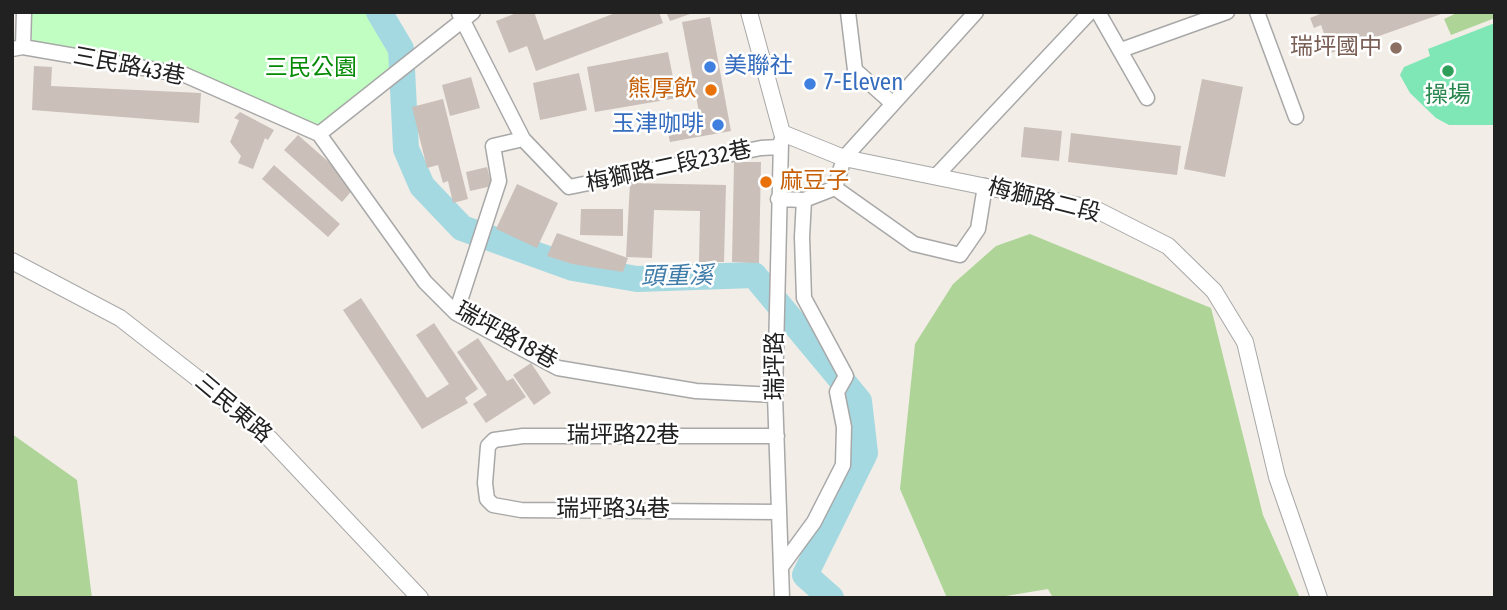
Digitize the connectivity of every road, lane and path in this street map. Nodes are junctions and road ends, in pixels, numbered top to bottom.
1 (24, 12) edge
2 (749, 12) edge
3 (848, 12) edge
4 (976, 12) edge
5 (1090, 12) edge
6 (1098, 12) edge
7 (1227, 12) edge
8 (1258, 12) edge
9 (465, 15) edge
10 (18, 48) edge
11 (1121, 50) junction
12 (1147, 98) dead end
13 (892, 103) junction
14 (1296, 117) dead end
15 (319, 134) junction
16 (523, 139) junction
17 (781, 141) junction
18 (844, 158) junction
19 (936, 176) junction
20 (985, 186) junction
21 (835, 188) junction
22 (778, 199) junction
23 (804, 201) junction
24 (12, 261) edge
25 (456, 313) junction
26 (775, 395) junction
27 (777, 436) junction
28 (485, 462) joint
29 (779, 512) junction
30 (781, 567) junction
31 (420, 598) edge
32 (782, 598) edge
33 (1320, 598) edge

1 - 10 street
2 - 17 street
3 - 13 street
4 - 13 street
5 - 19 street
6 - 11 street
7 - 11 street
8 - 14 street
9 - 15 street
9 - 16 street
10 - 15 street, 三民路43巷
11 - 12 street
13 - 18 street
15 - 25 street, 瑞坪路18巷
16 - 17 street, 梅獅路二段232巷
16 - 25 street
17 - 18 street, 梅獅路二段
17 - 22 street, 瑞坪路
18 - 19 street, 梅獅路二段
18 - 21 street
19 - 20 street, 梅獅路二段
20 - 21 street
20 - 33 street, 梅獅路二段
21 - 23 street
22 - 23 street
22 - 26 street, 瑞坪路
23 - 30 street
24 - 31 street, 三民東路
25 - 26 street, 瑞坪路18巷
26 - 27 street, 瑞坪路
27 - 28 street, 瑞坪路22巷
27 - 29 street, 瑞坪路
28 - 29 street, 瑞坪路34巷
29 - 30 street, 瑞坪路
30 - 32 street, 瑞坪路

